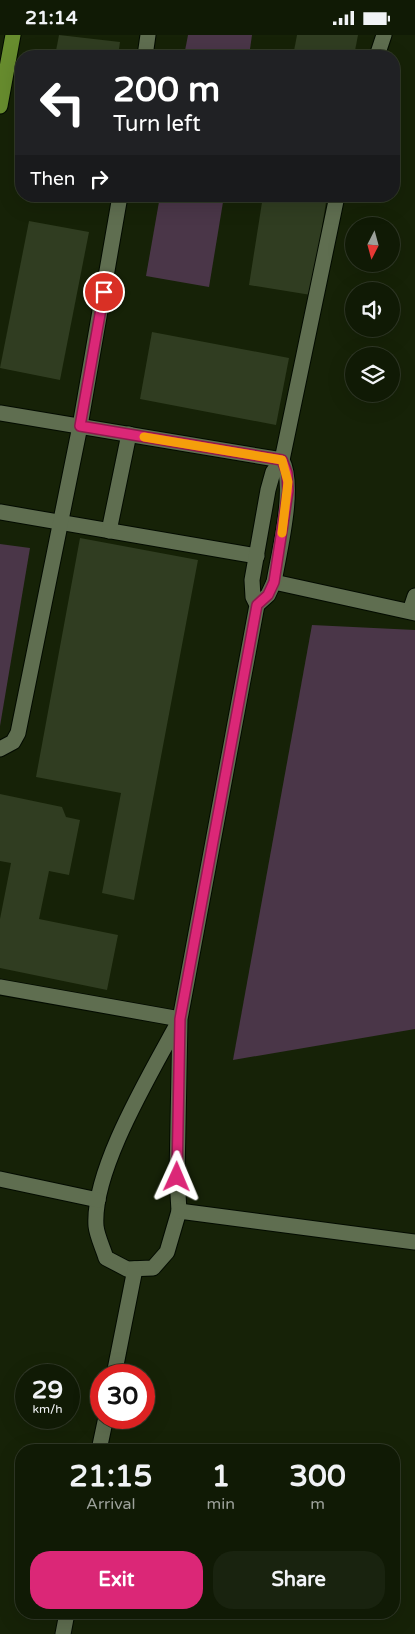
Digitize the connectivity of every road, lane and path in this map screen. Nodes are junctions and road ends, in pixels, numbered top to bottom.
1 (13, 35) edge
2 (148, 35) edge
3 (384, 35) edge
4 (145, 50) edge
5 (378, 50) edge
6 (0, 106) edge
7 (119, 202) edge
8 (336, 202) edge
9 (0, 413) edge
10 (80, 426) junction
11 (129, 434) junction
12 (282, 460) junction
13 (0, 512) edge
14 (62, 523) junction
15 (109, 531) junction
16 (257, 556) junction
17 (274, 582) junction
18 (415, 596) edge
19 (257, 605) junction
20 (412, 612) edge
21 (0, 749) edge
22 (0, 987) edge
23 (180, 1019) junction
24 (0, 1179) edge
25 (98, 1199) junction
26 (179, 1211) junction
27 (415, 1241) edge
28 (135, 1269) junction
29 (116, 1364) edge
30 (103, 1429) edge
31 (100, 1444) edge
32 (66, 1619) edge
33 (62, 1634) edge

1 - 6 main road
2 - 4 street
3 - 5 street
7 - 10 street
8 - 12 street
9 - 10 street
10 - 11 street
10 - 14 street
11 - 12 street
11 - 15 street
12 - 16 street
12 - 17 street
13 - 14 street
14 - 15 street
14 - 21 street
15 - 16 street
16 - 19 street
17 - 19 street
17 - 20 street
18 - 20 street
19 - 23 street
22 - 23 street
23 - 25 street
23 - 26 street
24 - 25 street
25 - 28 street
26 - 27 street
26 - 28 street
28 - 29 street
30 - 31 street
32 - 33 street

